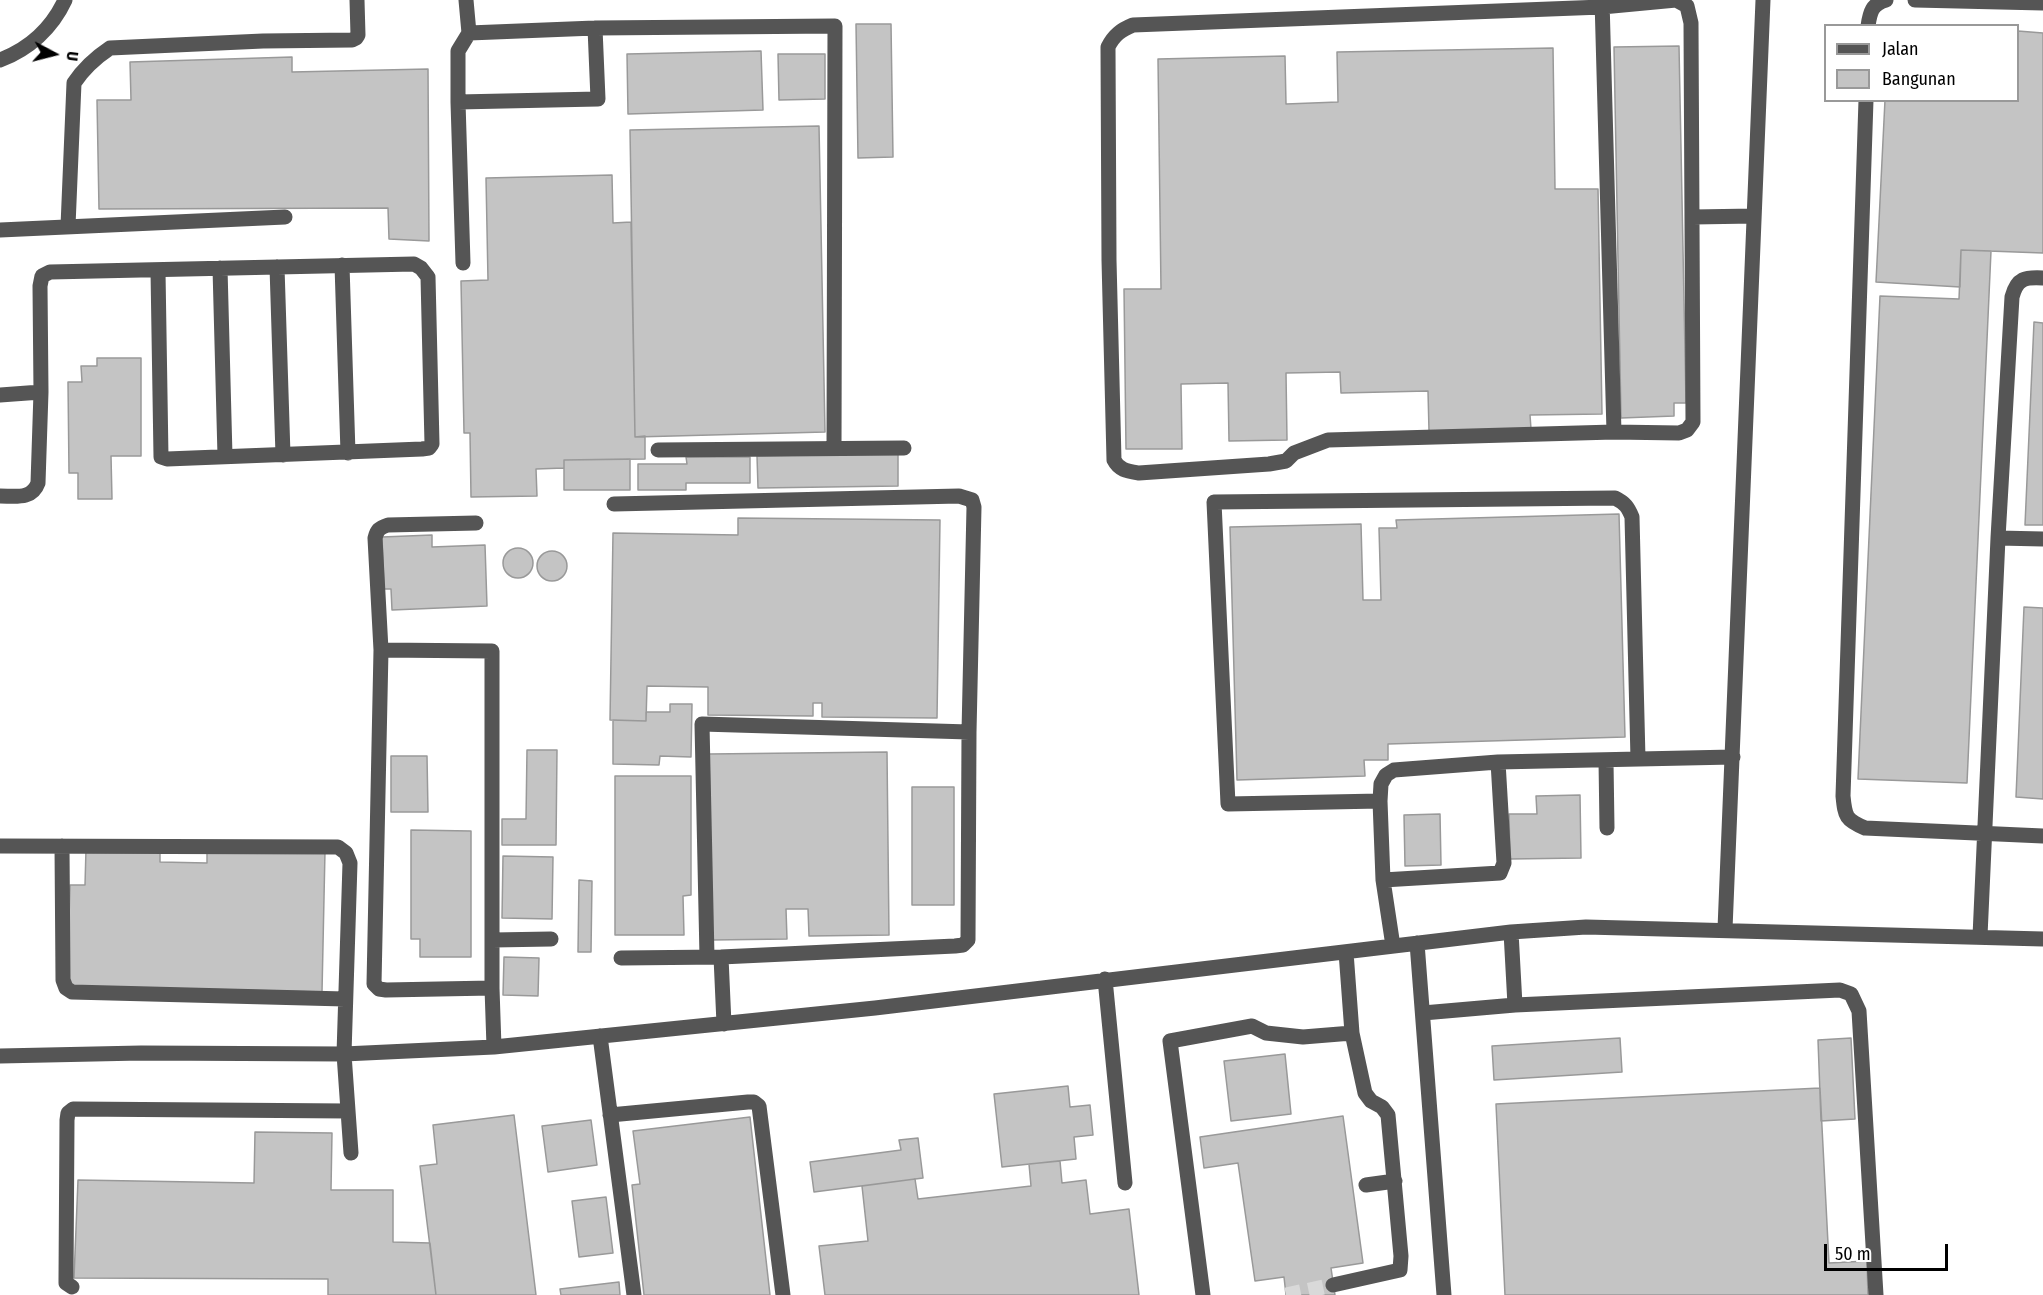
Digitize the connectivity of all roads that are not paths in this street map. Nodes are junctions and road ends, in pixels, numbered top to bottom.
1 (357, 0) edge
2 (466, 0) edge
3 (1763, 0) edge
4 (1886, 0) edge
5 (1915, 0) edge
6 (66, 1) edge
7 (2043, 3) edge
8 (1602, 4) edge
9 (1868, 24) edge
10 (595, 28) junction
11 (469, 33) junction
12 (0, 60) edge
13 (458, 102) junction
14 (1866, 102) edge
15 (1754, 216) junction
16 (285, 217) dead end
17 (1693, 217) junction
18 (68, 226) junction
19 (0, 230) edge
20 (463, 263) dead end
21 (342, 265) junction
22 (278, 267) junction
23 (220, 268) junction
24 (158, 271) junction
25 (2043, 278) edge
26 (41, 392) junction
27 (0, 395) edge
28 (1614, 432) junction
29 (834, 447) junction
30 (904, 448) dead end
31 (658, 450) dead end
32 (348, 453) junction
33 (283, 455) junction
34 (225, 456) junction
35 (0, 496) edge
36 (614, 504) dead end
37 (476, 524) dead end
38 (1998, 538) junction
39 (2043, 539) edge
40 (381, 650) junction
41 (969, 732) junction
42 (1733, 757) junction
43 (1638, 759) junction
44 (1606, 761) junction
45 (1498, 762) junction
46 (1380, 801) junction
47 (1607, 828) dead end
48 (1984, 833) junction
49 (2043, 836) edge
50 (0, 846) edge
51 (62, 846) junction
52 (1383, 880) junction
53 (1725, 929) junction
54 (1511, 932) junction
55 (1980, 936) junction
56 (550, 939) dead end
57 (2043, 939) edge
58 (493, 940) junction
59 (1417, 943) junction
60 (1393, 946) junction
61 (1346, 952) junction
62 (714, 957) junction
63 (621, 958) dead end
64 (1105, 980) junction
65 (492, 988) junction
66 (345, 999) junction
67 (1515, 1005) junction
68 (1424, 1013) junction
69 (724, 1024) junction
70 (1352, 1033) junction
71 (600, 1036) junction
72 (494, 1047) junction
73 (344, 1054) junction
74 (0, 1056) edge
75 (348, 1111) junction
76 (610, 1115) junction
77 (351, 1153) dead end
78 (1395, 1181) junction
79 (1125, 1183) dead end
80 (1366, 1185) dead end
81 (1334, 1285) tunnel mouth
82 (72, 1287) dead end
83 (634, 1295) edge
84 (783, 1295) edge
85 (1203, 1295) edge
86 (1444, 1295) edge
87 (1876, 1295) edge

1 - 18 street
2 - 11 street
3 - 15 street
4 - 9 street
5 - 7 street
6 - 12 street
8 - 17 street
8 - 28 street
8 - 28 street
10 - 11 street
10 - 13 street
10 - 29 street
11 - 13 street
13 - 20 street
14 - 48 street
15 - 17 street
15 - 42 street
16 - 18 street
17 - 28 street
18 - 19 street
21 - 22 street
21 - 32 street
21 - 32 street
22 - 23 street
22 - 33 street
23 - 24 street
23 - 34 street
24 - 26 street
24 - 34 street
25 - 38 street
26 - 27 street
26 - 35 street
29 - 30 street
29 - 31 street
32 - 33 street
33 - 34 street
36 - 41 street
37 - 40 street
38 - 39 street
38 - 48 street
40 - 58 street
40 - 65 street
41 - 62 street
41 - 62 street
42 - 43 street
42 - 53 street
43 - 44 street
43 - 46 street
44 - 45 street
44 - 47 street
45 - 46 street
45 - 52 street
46 - 52 street
48 - 49 street
48 - 55 street
50 - 51 street
51 - 66 street
51 - 66 street
52 - 60 street
53 - 54 street
53 - 55 street
54 - 59 street
54 - 67 street
55 - 57 street
56 - 58 street
58 - 65 street
59 - 60 street
59 - 68 street
60 - 61 street
61 - 64 street
61 - 70 street
62 - 63 street
62 - 69 street
64 - 69 street
64 - 79 street
65 - 72 street
66 - 73 street
67 - 68 street
67 - 87 street
68 - 86 street
69 - 71 street
70 - 78 street
70 - 85 street
71 - 72 street
71 - 76 street
72 - 73 street
73 - 74 street
73 - 75 street
75 - 77 street
75 - 82 street
76 - 83 street
76 - 84 street
78 - 80 street
78 - 81 street

